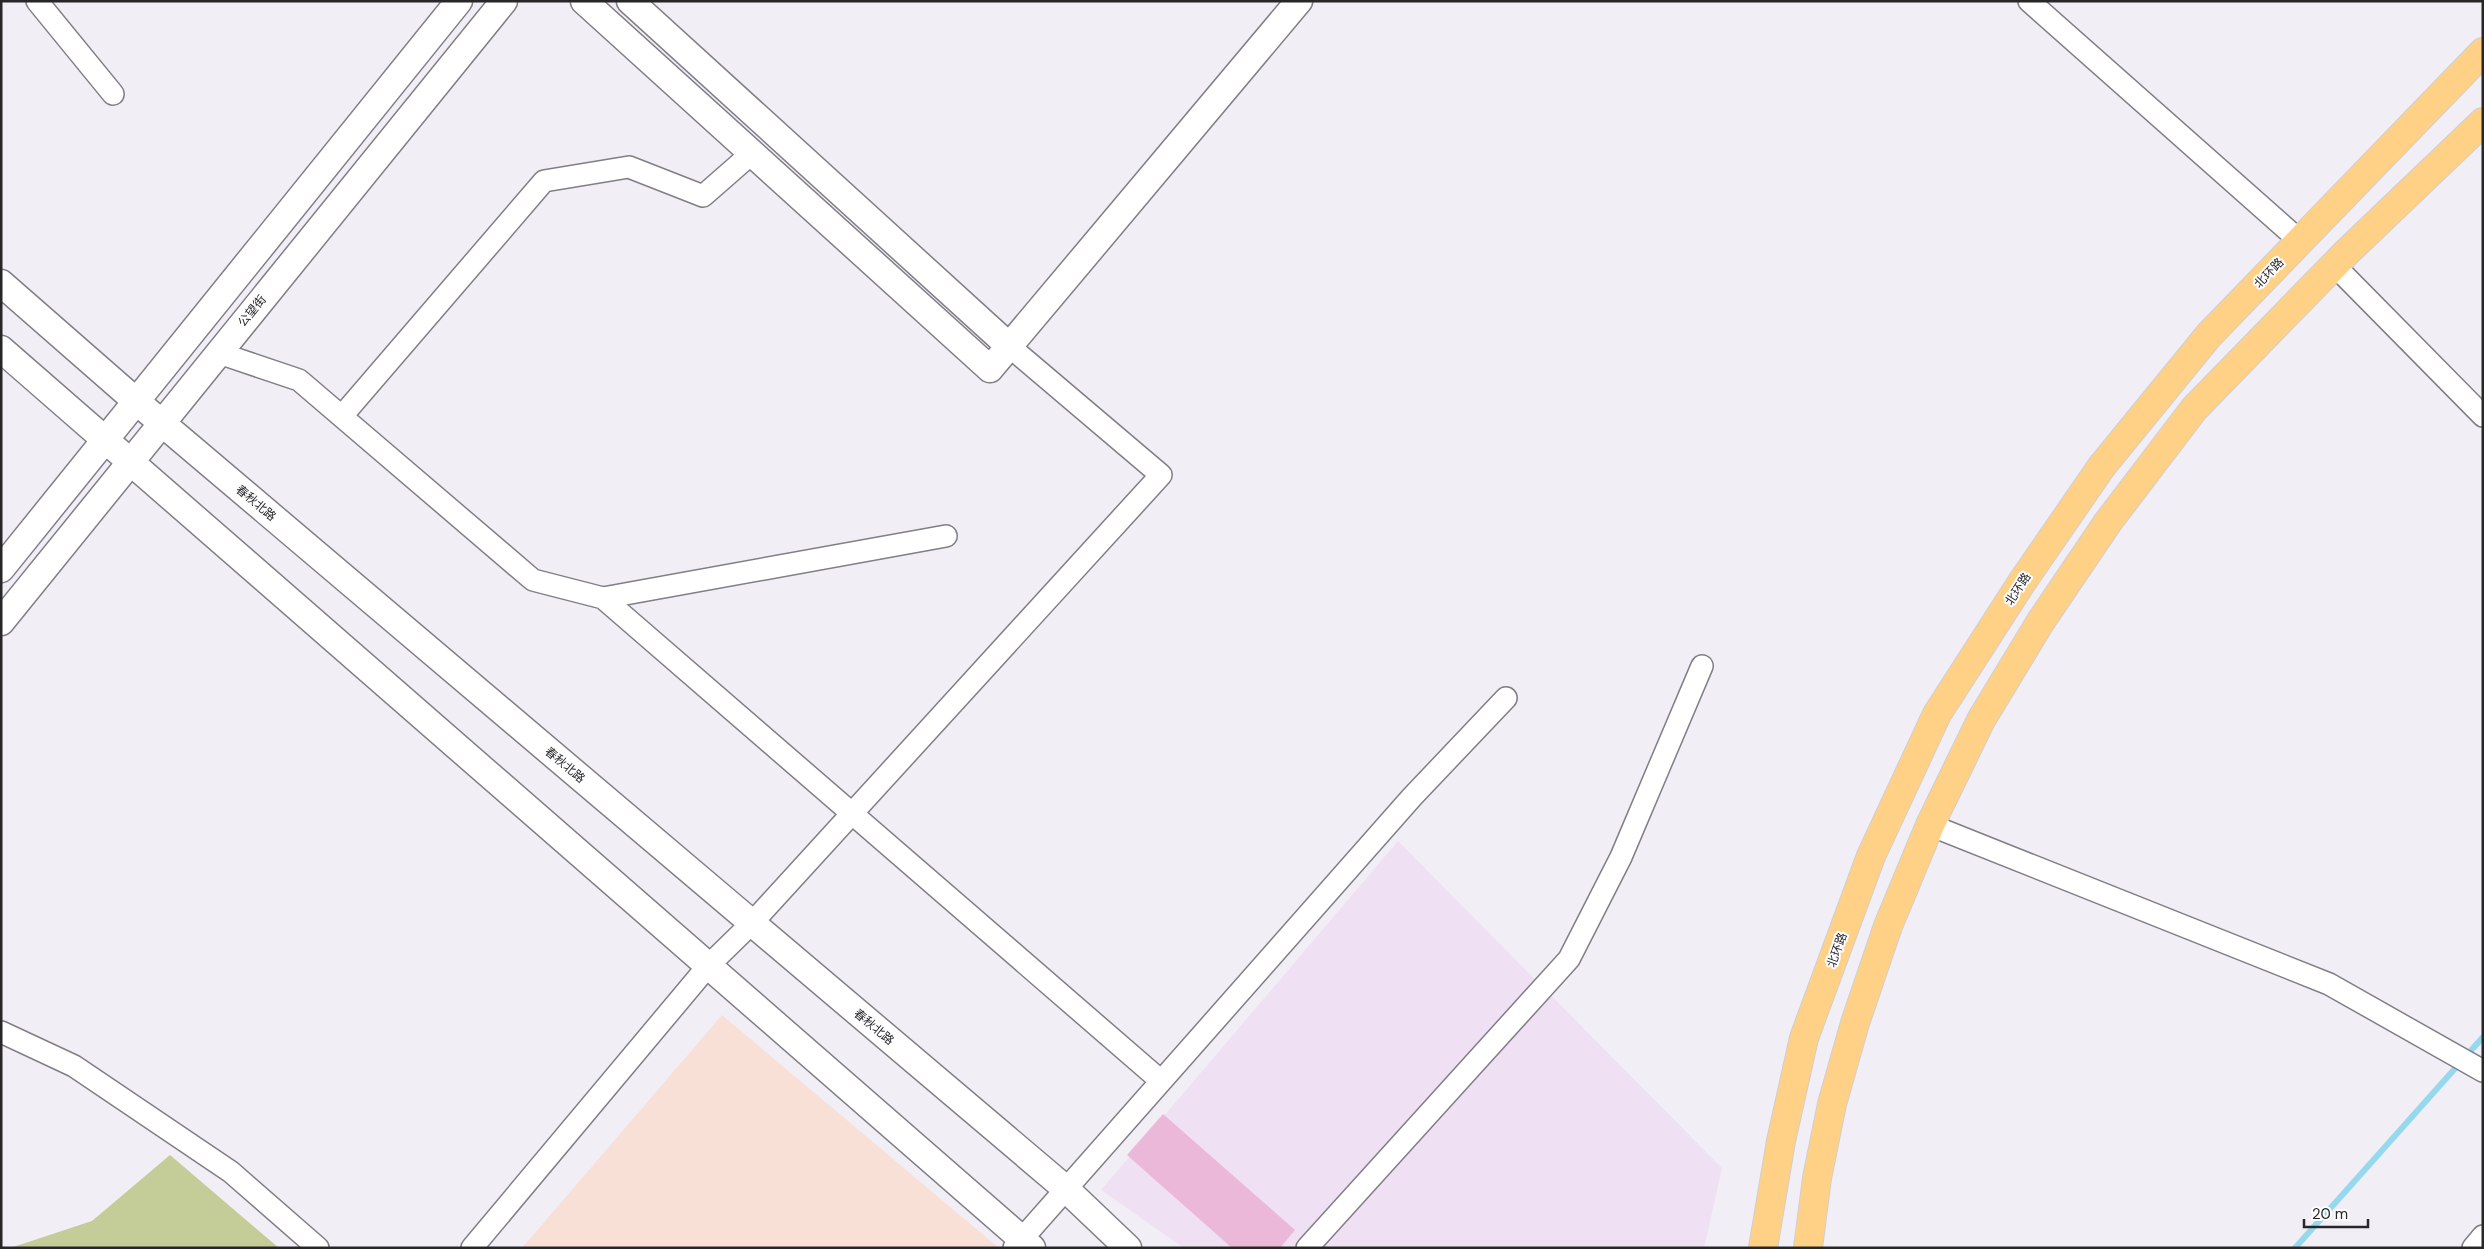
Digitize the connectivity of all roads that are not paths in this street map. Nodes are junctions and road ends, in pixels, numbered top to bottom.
1 (37, 1) edge
2 (459, 1) edge
3 (504, 1) edge
4 (584, 1) edge
5 (630, 1) edge
6 (1299, 1) edge
7 (2029, 1) edge
8 (2483, 52) edge
9 (113, 94) dead end
10 (2483, 122) edge
11 (751, 154) junction
12 (2300, 241) junction
13 (2334, 265) junction
14 (1, 283) edge
15 (1009, 346) junction
16 (1, 349) edge
17 (219, 353) junction
18 (137, 402) junction
19 (342, 416) junction
20 (2483, 416) edge
21 (162, 423) junction
22 (106, 440) junction
23 (130, 462) junction
24 (946, 536) dead end
25 (1, 569) edge
26 (603, 598) junction
27 (1, 622) edge
28 (1702, 666) dead end
29 (1506, 698) dead end
30 (852, 813) junction
31 (1930, 825) junction
32 (752, 923) junction
33 (708, 966) junction
34 (1, 1032) edge
35 (2483, 1071) edge
36 (1162, 1081) junction
37 (1066, 1189) junction
38 (2483, 1236) edge
39 (1022, 1245) edge
40 (318, 1248) edge
41 (472, 1248) edge
42 (1128, 1248) edge
43 (1307, 1248) edge
44 (1763, 1248) edge
45 (1808, 1248) edge
46 (2473, 1248) edge

1 - 9 street
2 - 18 street
3 - 17 street, 公望街
4 - 11 street
5 - 15 street
6 - 15 street
7 - 12 street
8 - 12 main road, 北环路
10 - 13 main road
11 - 15 street
11 - 19 street
12 - 44 main road, 北环路
13 - 20 street
13 - 31 main road
14 - 18 street, 春秋北路
15 - 30 street
16 - 22 street
17 - 19 street
17 - 21 street, 公望街
18 - 21 street, 春秋北路
18 - 22 street
19 - 26 street
21 - 23 street, 公望街
21 - 32 street, 春秋北路
22 - 23 street
22 - 25 street
23 - 27 street, 公望街
23 - 33 street
24 - 26 street
26 - 30 street
28 - 43 street
29 - 36 street
30 - 32 street
30 - 36 street
31 - 35 street
31 - 45 main road
32 - 33 street
32 - 37 street, 春秋北路
33 - 39 street
33 - 41 street
34 - 40 street
36 - 37 street
37 - 39 street
37 - 42 street, 春秋北路
38 - 46 street

